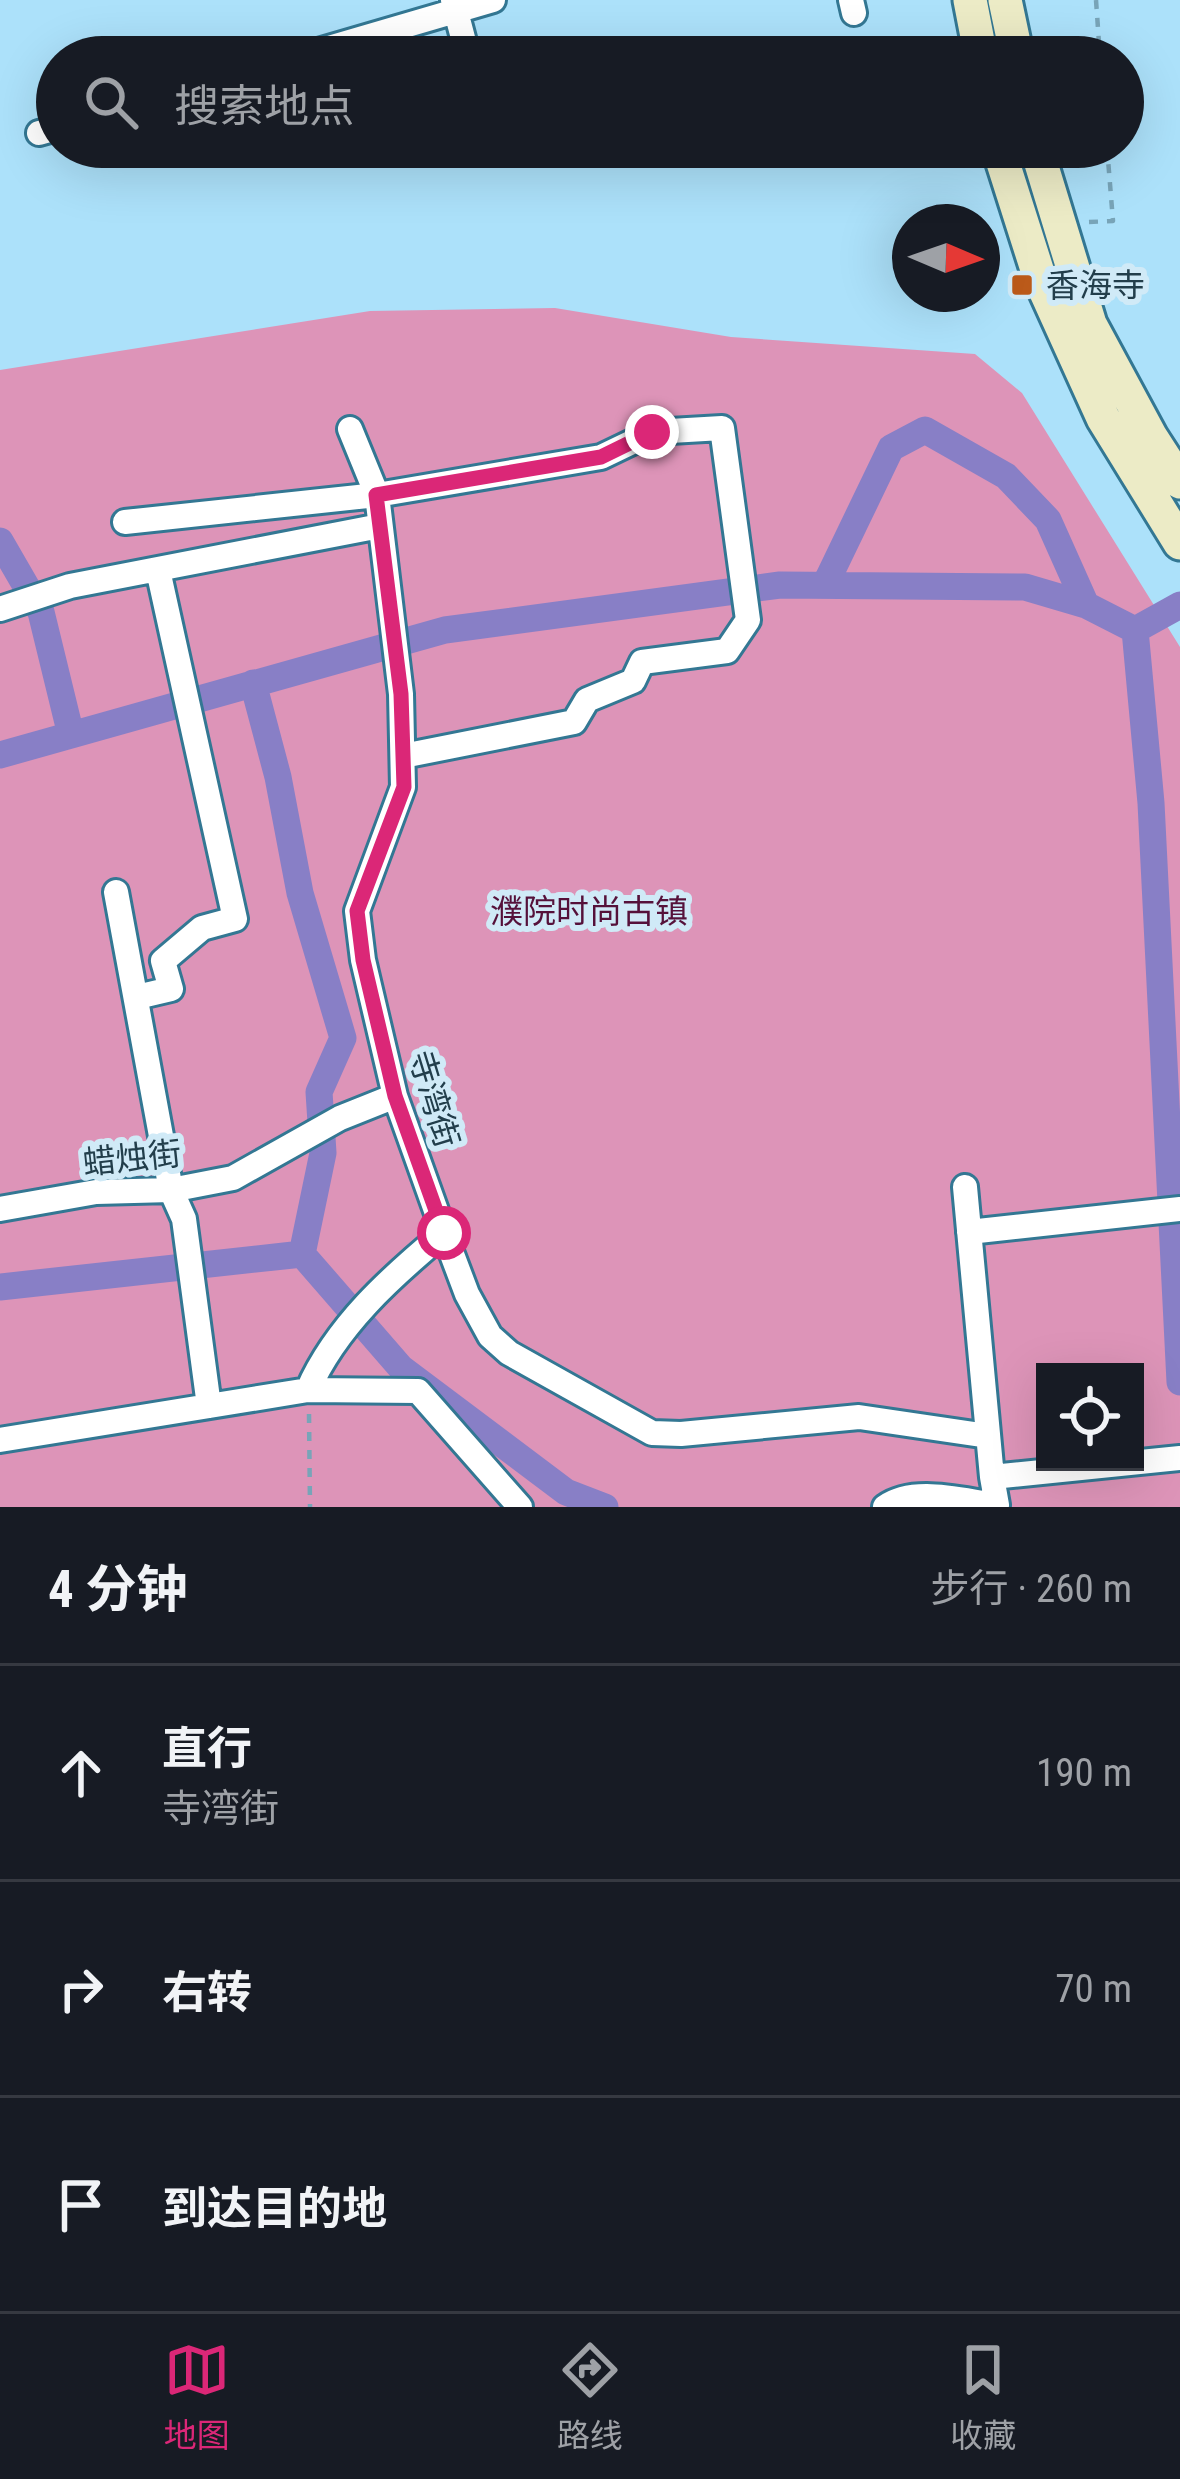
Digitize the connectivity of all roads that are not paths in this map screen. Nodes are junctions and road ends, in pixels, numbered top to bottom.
1 (493, 0) edge
2 (970, 0) edge
3 (1005, 0) edge
4 (454, 6) edge
5 (362, 36) edge
6 (462, 36) edge
7 (977, 36) edge
8 (1013, 36) edge
9 (1005, 168) edge
10 (1042, 168) edge
11 (350, 429) dead end
12 (1180, 482) edge
13 (376, 495) junction
14 (125, 522) dead end
15 (380, 526) junction
16 (1180, 543) edge
17 (158, 571) junction
18 (8, 606) edge
19 (403, 757) junction
20 (116, 892) dead end
21 (137, 997) junction
22 (395, 1096) junction
23 (965, 1187) dead end
24 (171, 1190) junction
25 (0, 1209) edge
26 (1180, 1209) edge
27 (969, 1232) junction
28 (444, 1233) junction
29 (308, 1390) junction
30 (209, 1406) junction
31 (988, 1436) junction
32 (0, 1440) edge
33 (1180, 1458) edge
34 (992, 1477) junction
35 (887, 1504) edge
36 (520, 1507) edge

1 - 4 street
2 - 7 street
3 - 8 street
4 - 5 street
4 - 6 street
9 - 16 street
10 - 12 street
11 - 13 street, 寺湾街
13 - 14 street
13 - 15 street, 寺湾街
13 - 19 street
15 - 17 street
15 - 19 street, 寺湾街
17 - 18 street
17 - 21 street
19 - 22 street, 寺湾街
20 - 21 street
21 - 24 street
22 - 24 street, 蜡烛街
22 - 28 street, 寺湾街
23 - 27 street
24 - 25 street, 蜡烛街
24 - 30 street
26 - 27 street
27 - 31 street
28 - 29 street
28 - 31 street, 寺湾街
29 - 30 street
29 - 36 street
30 - 32 street
31 - 34 street
33 - 34 street
34 - 35 street

